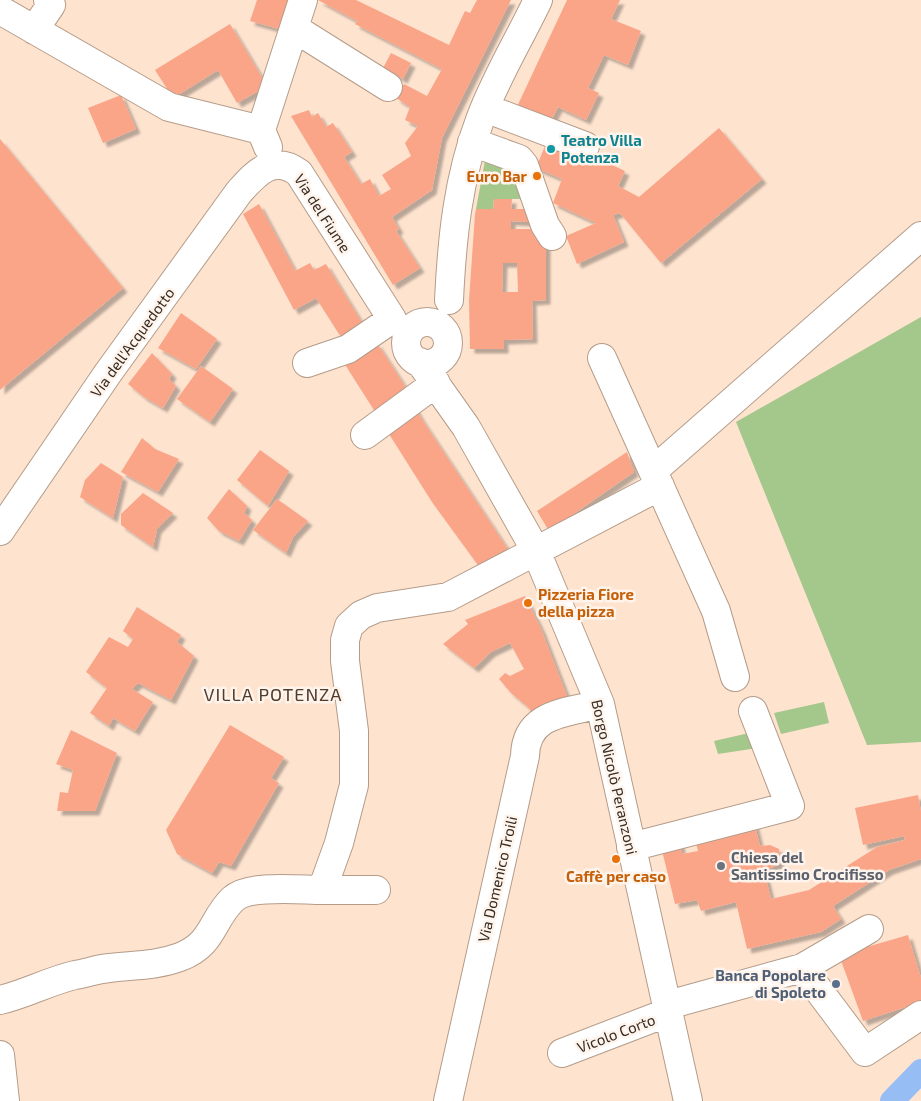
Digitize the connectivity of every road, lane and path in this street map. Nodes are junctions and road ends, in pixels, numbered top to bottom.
1 (48, 0) edge
2 (303, 0) edge
3 (538, 0) edge
4 (0, 10) edge
5 (294, 28) junction
6 (34, 30) junction
7 (388, 87) dead end
8 (485, 108) junction
9 (260, 130) junction
10 (472, 142) junction
11 (586, 146) dead end
12 (275, 165) junction
13 (552, 236) dead end
14 (921, 236) edge
15 (392, 319) junction
16 (428, 340) junction
17 (602, 358) dead end
18 (307, 363) dead end
19 (436, 384) junction
20 (466, 427) junction
21 (365, 435) dead end
22 (656, 479) junction
23 (0, 531) edge
24 (536, 551) junction
25 (735, 677) dead end
26 (600, 704) junction
27 (753, 711) dead end
28 (631, 847) junction
29 (322, 890) junction
30 (376, 890) dead end
31 (868, 928) dead end
32 (796, 969) junction
33 (0, 1000) edge
34 (669, 1009) junction
35 (921, 1015) edge
36 (562, 1054) dead end
37 (0, 1061) edge
38 (5, 1101) edge
39 (448, 1101) edge
40 (688, 1101) edge

1 - 6 street
2 - 5 street
3 - 8 street
4 - 6 street
5 - 7 street
5 - 9 street
6 - 9 street
8 - 10 street
8 - 11 street
9 - 12 street, Via del Fiume
10 - 13 street
10 - 16 street
12 - 15 street, Via del Fiume
12 - 23 street, Via dell'Acquedotto
14 - 22 street
15 - 16 street
15 - 18 street
16 - 19 street, Borgo Nicolò Peranzoni
16 - 20 street, Borgo Nicolò Peranzoni
17 - 22 street
19 - 20 street, Borgo Nicolò Peranzoni
19 - 21 street
20 - 24 street, Borgo Nicolò Peranzoni
22 - 24 street
22 - 25 street
24 - 26 street, Borgo Nicolò Peranzoni
24 - 29 street
26 - 28 street, Borgo Nicolò Peranzoni
26 - 39 street, Via Domenico Troili
27 - 28 street
28 - 34 street, Borgo Nicolò Peranzoni
29 - 30 street
29 - 33 street
31 - 32 street
32 - 34 street
32 - 35 street
34 - 36 street, Vicolo Corto
34 - 40 street, Borgo Nicolò Peranzoni
37 - 38 street

